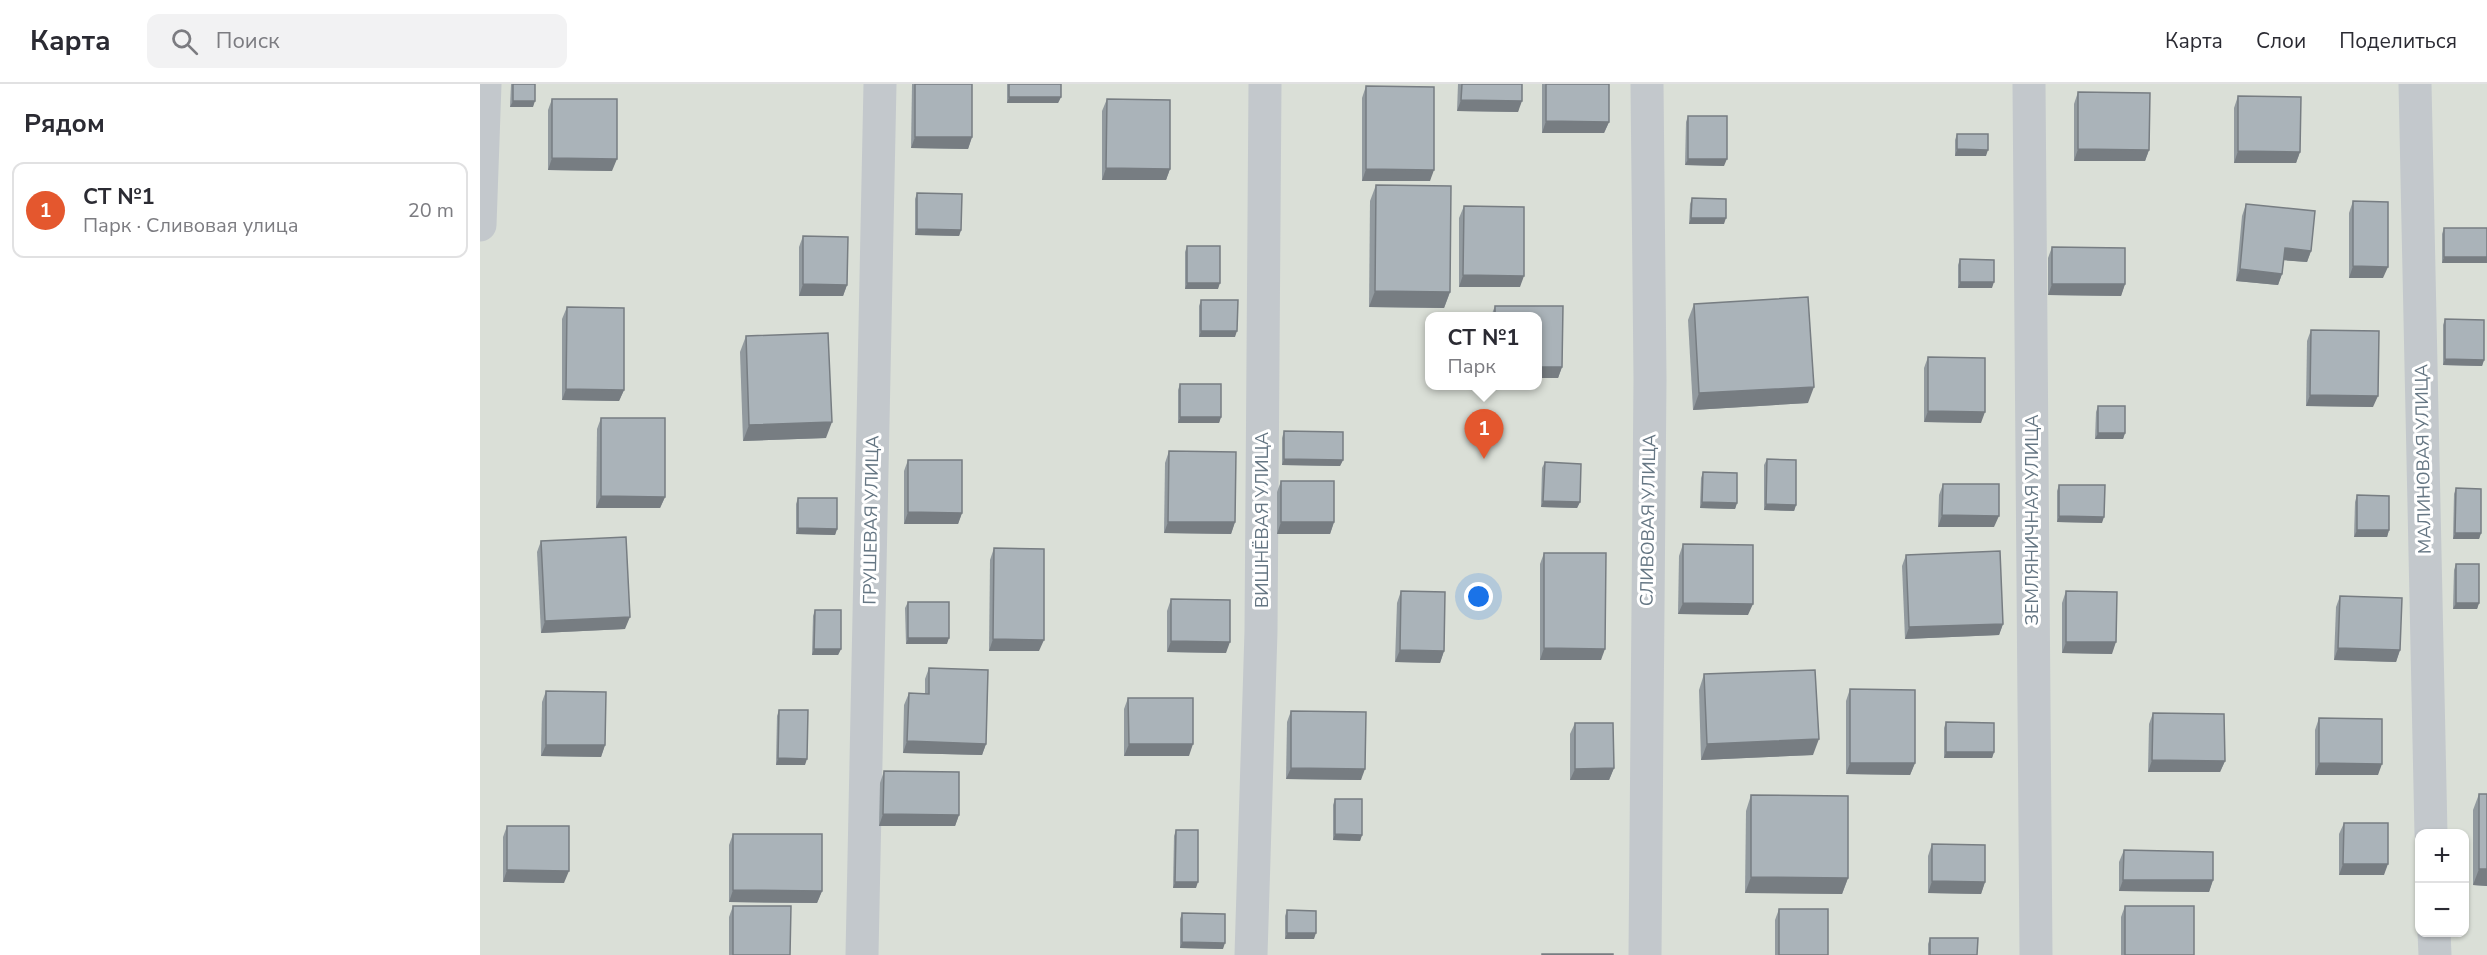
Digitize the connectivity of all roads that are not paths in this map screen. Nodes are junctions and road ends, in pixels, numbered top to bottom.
1 (485, 84) edge
2 (880, 84) edge
3 (1265, 84) edge
4 (1647, 84) edge
5 (2029, 84) edge
6 (2415, 84) edge
7 (480, 225) edge
8 (2431, 829) edge
9 (2434, 937) edge
10 (862, 955) edge
11 (1251, 955) edge
12 (1645, 955) edge
13 (2036, 955) edge
14 (2435, 955) edge

1 - 7 street
2 - 10 street, ГРУШЕВАЯ УЛИЦА
3 - 11 street, ВИШНЁВАЯ УЛИЦА
4 - 12 street, СЛИВОВАЯ УЛИЦА
5 - 13 street, ЗЕМЛЯНИЧНАЯ УЛИЦА
6 - 8 street, МАЛИНОВАЯ УЛИЦА
9 - 14 street

